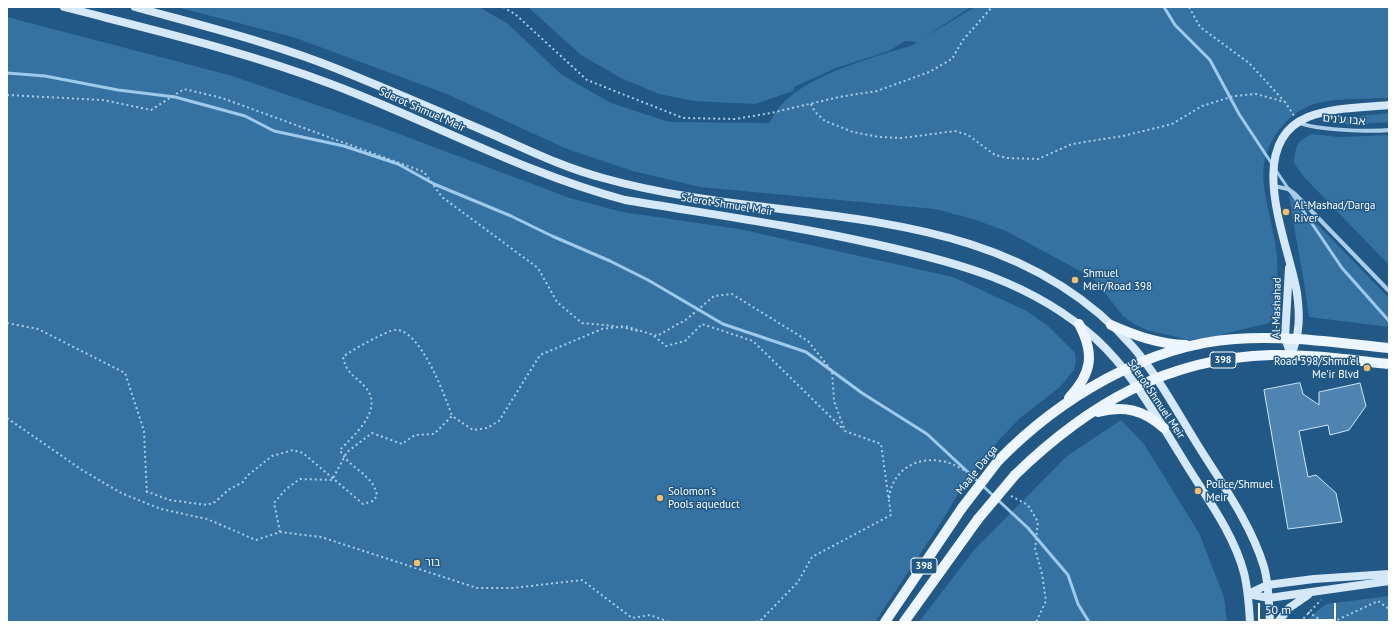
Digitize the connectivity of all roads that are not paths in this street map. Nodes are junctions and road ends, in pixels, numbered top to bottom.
1 (64, 7) edge
2 (135, 7) edge
3 (1389, 105) edge
4 (1298, 122) junction
5 (1389, 130) edge
6 (1274, 186) junction
7 (1289, 261) junction
8 (1389, 291) edge
9 (1079, 324) junction
10 (1111, 325) junction
11 (1285, 338) junction
12 (1298, 339) junction
13 (1196, 345) junction
14 (1389, 348) edge
15 (1291, 355) junction
16 (1145, 362) junction
17 (1389, 364) edge
18 (1126, 371) junction
19 (1156, 378) junction
20 (1137, 387) junction
21 (1064, 404) junction
22 (1086, 415) junction
23 (1164, 428) junction
24 (1389, 574) edge
25 (1389, 581) edge
26 (1267, 585) junction
27 (1318, 592) junction
28 (1248, 594) junction
29 (1269, 598) junction
30 (885, 622) edge
31 (904, 622) edge
32 (1250, 622) edge
33 (1270, 622) edge
34 (1278, 622) edge

1 - 9 main road, Sderot Shmuel Meir
2 - 10 main road, Sderot Shmuel Meir
3 - 4 main road, Al-Mashahad
4 - 5 street, אבו ע'נים
4 - 6 main road, Al-Mashahad
6 - 7 main road, Al-Mashahad
6 - 8 street
7 - 11 main road, Al-Mashahad
7 - 12 main road, Al-Mashahad
9 - 18 main road, Sderot Shmuel Meir
9 - 21 main road
10 - 13 main road
10 - 16 main road, Sderot Shmuel Meir
11 - 12 main road, 398
11 - 13 main road, 398
11 - 15 main road, Al-Mashahad
12 - 14 main road, 398
12 - 15 main road, Al-Mashahad
13 - 16 main road, 398
15 - 17 main road, 398
15 - 19 main road, 398
16 - 18 main road, 398
16 - 19 main road, Sderot Shmuel Meir
18 - 20 main road, Sderot Shmuel Meir
18 - 21 main road, Maale Darga / 398
19 - 20 main road, 398
19 - 26 main road, Sderot Shmuel Meir
20 - 22 main road, 398
20 - 23 main road, Sderot Shmuel Meir
21 - 30 main road, Maale Darga / 398, bridge
22 - 23 main road
22 - 31 main road, 398, bridge
23 - 28 main road, Sderot Shmuel Meir
24 - 26 main road
25 - 27 main road
26 - 28 main road
26 - 29 main road, Sderot Shmuel Meir
27 - 29 main road
27 - 34 main road
28 - 29 main road
28 - 32 main road, Sderot Shmuel Meir
29 - 33 main road, Sderot Shmuel Meir

